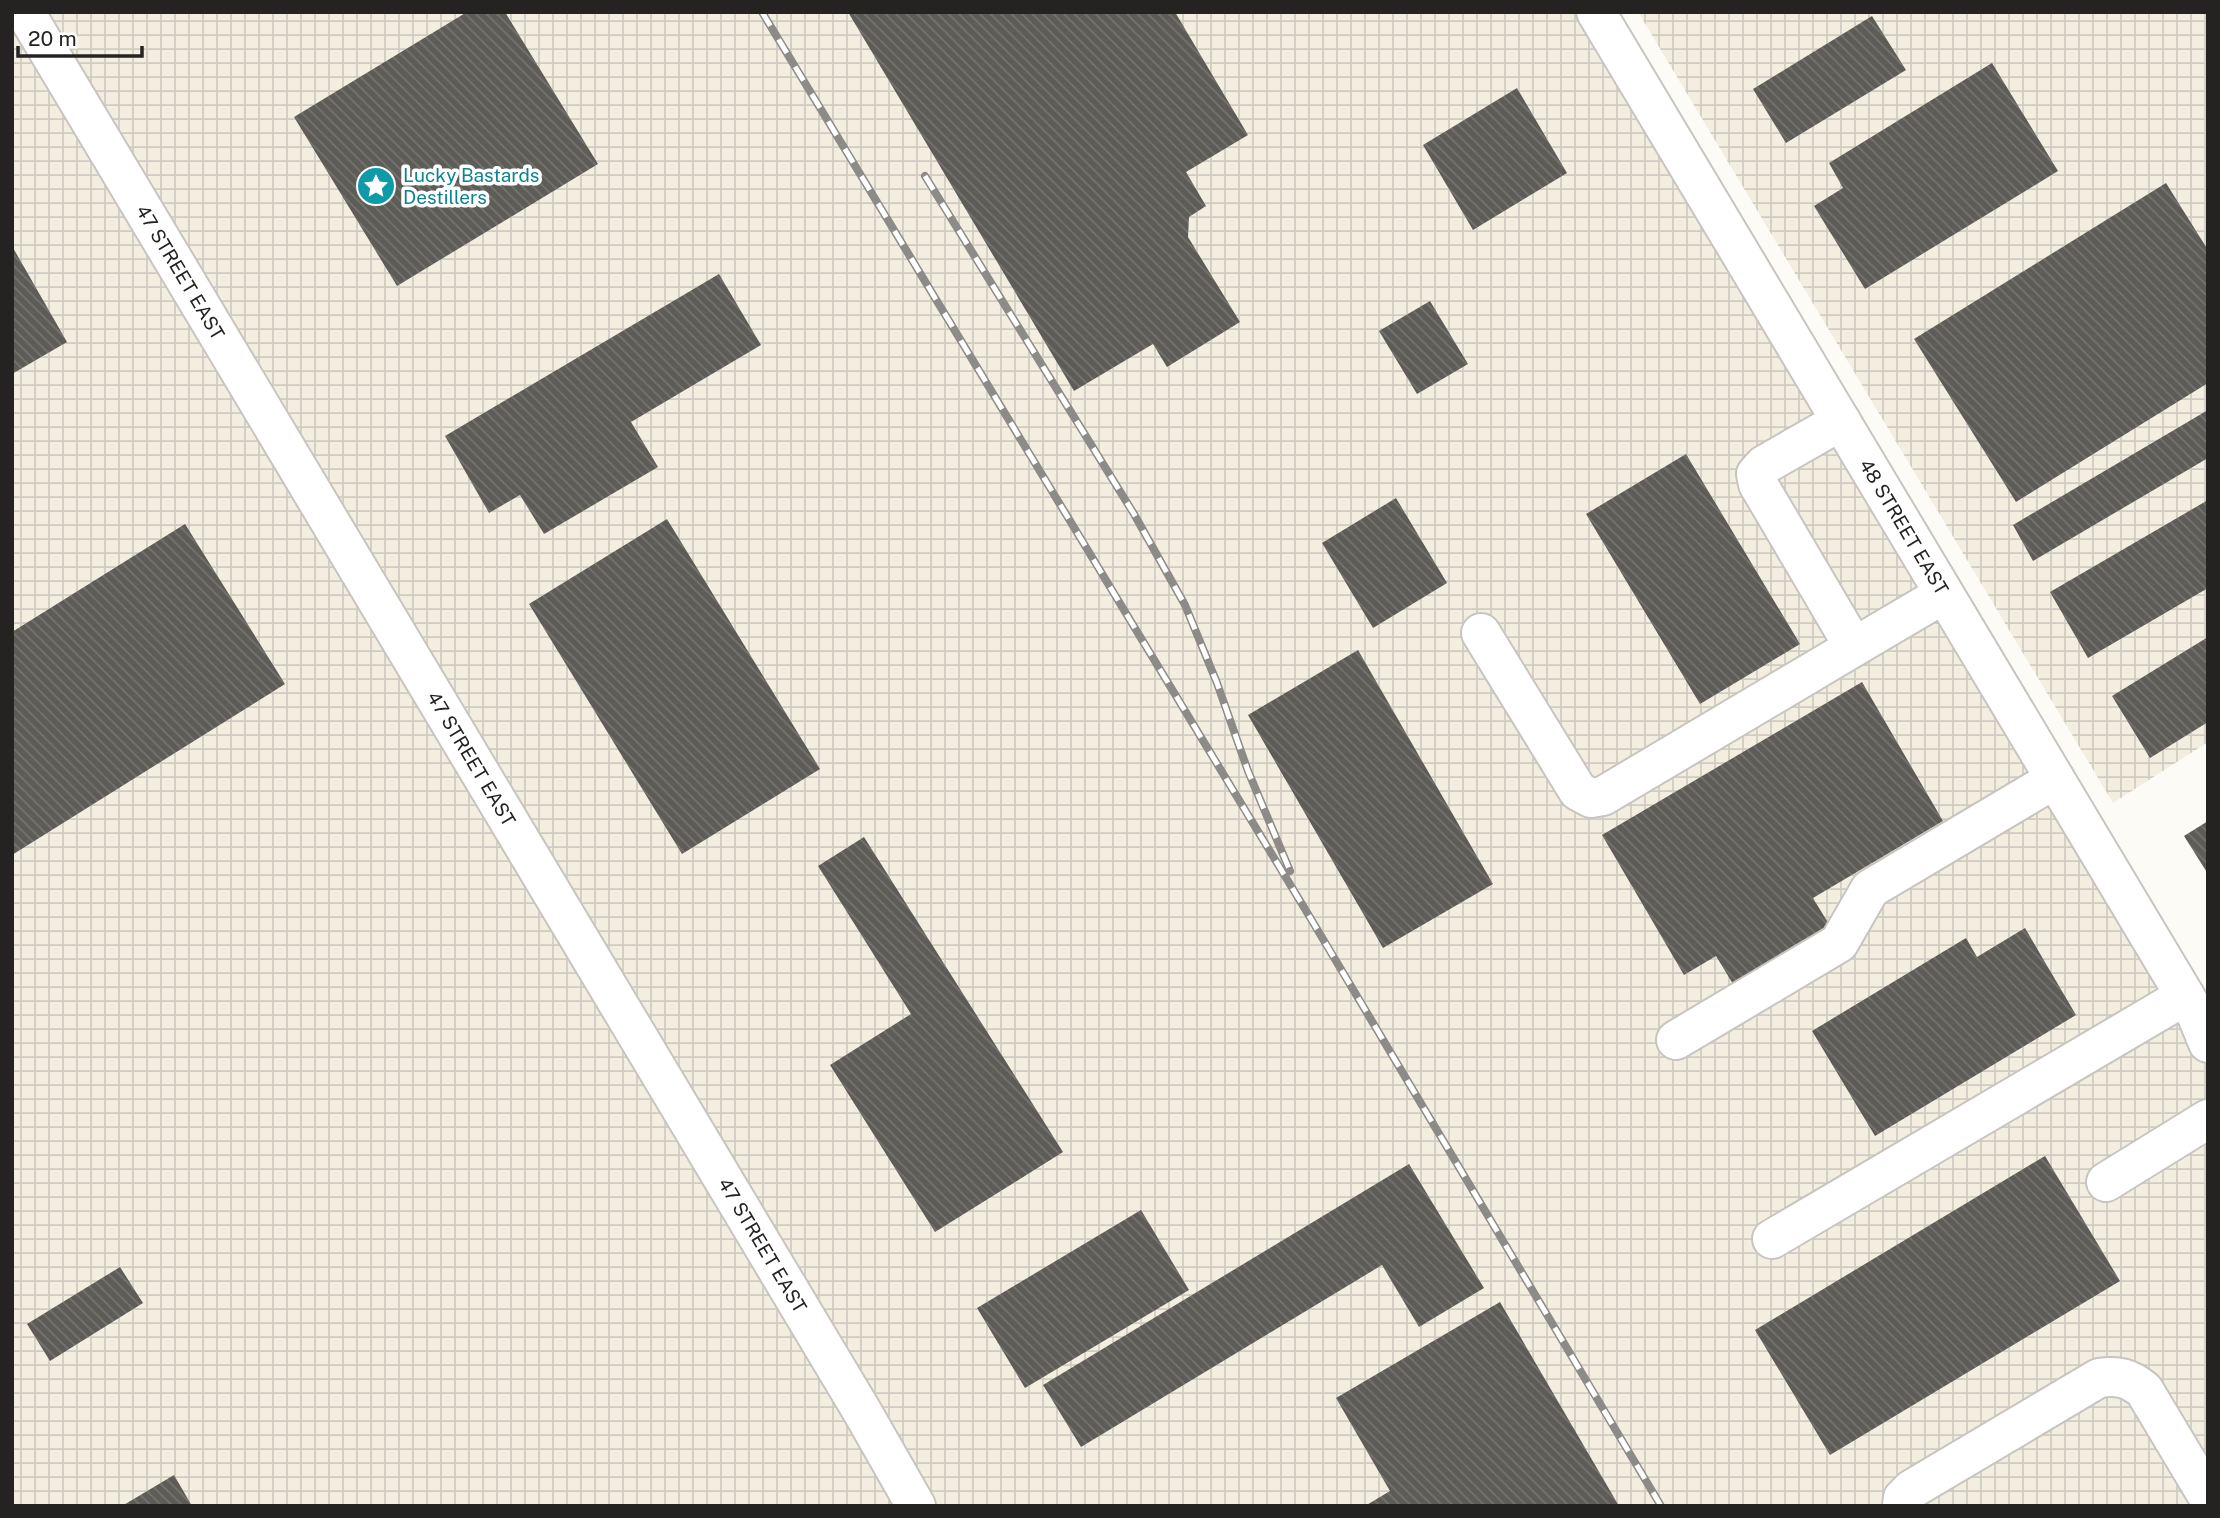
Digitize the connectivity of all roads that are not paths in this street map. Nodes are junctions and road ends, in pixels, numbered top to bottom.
1 (25, 12) edge
2 (1596, 12) edge
3 (1841, 421) junction
4 (1944, 594) junction
5 (1481, 633) dead end
6 (1854, 647) junction
7 (2055, 779) junction
8 (2185, 996) junction
9 (1676, 1040) dead end
10 (2208, 1043) edge
11 (2208, 1119) edge
12 (2106, 1182) dead end
13 (1772, 1239) dead end
14 (2208, 1497) edge
15 (916, 1506) edge
16 (1902, 1506) edge

1 - 15 street, 47 STREET EAST
2 - 3 street, 48 STREET EAST
3 - 4 street, 48 STREET EAST
3 - 6 street
4 - 6 street
4 - 7 street, 48 STREET EAST
5 - 6 street
7 - 8 street, 48 STREET EAST
7 - 9 street
8 - 10 street, 48 STREET EAST
8 - 13 street
11 - 12 street
14 - 16 street

